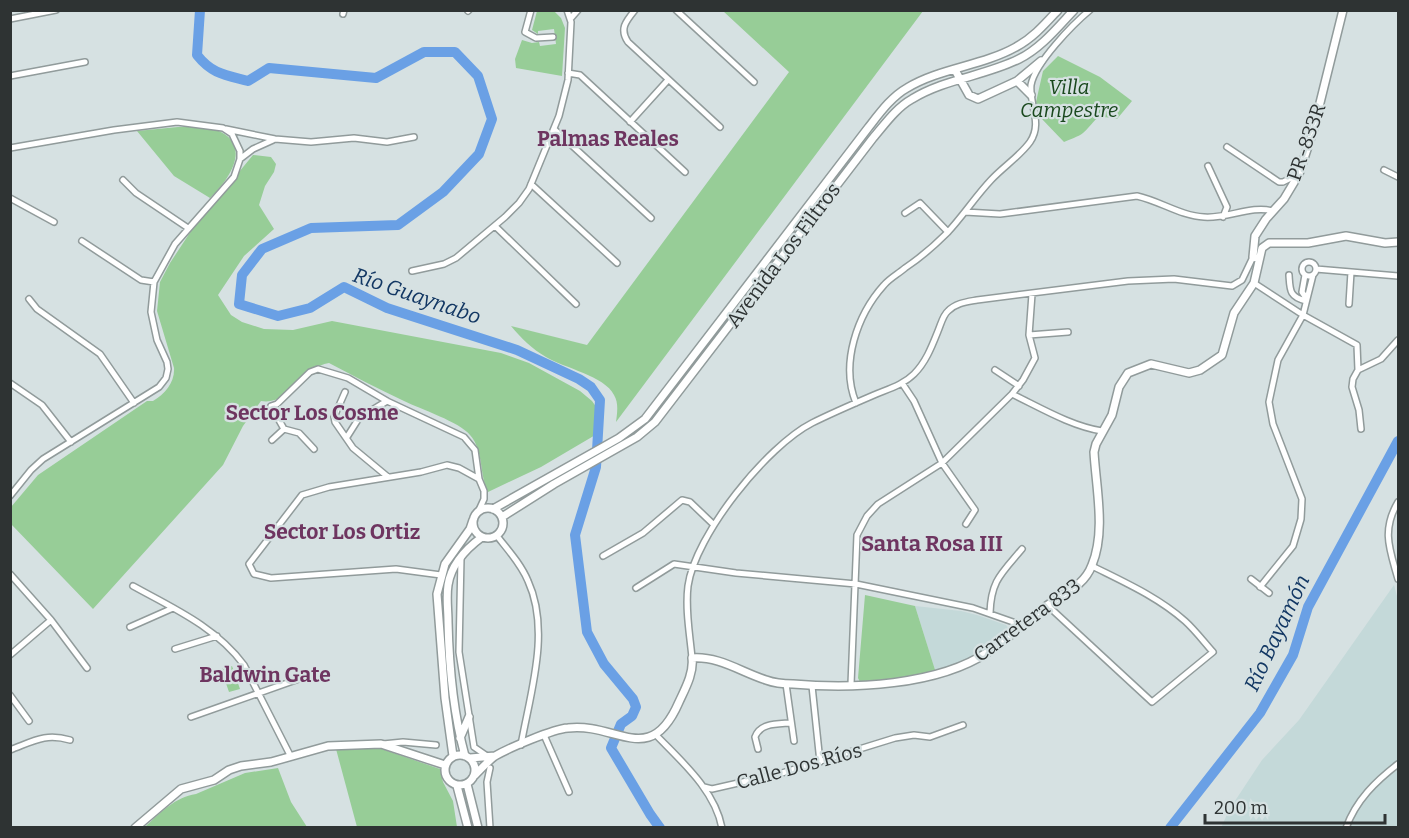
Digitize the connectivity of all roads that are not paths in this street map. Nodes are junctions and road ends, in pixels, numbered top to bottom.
1 (56, 10) edge
2 (531, 10) edge
3 (567, 10) edge
4 (578, 10) edge
5 (635, 10) edge
6 (676, 10) edge
7 (1058, 10) edge
8 (1074, 10) edge
9 (1090, 10) edge
10 (1343, 10) edge
11 (571, 18) junction
12 (10, 19) edge
13 (553, 37) dead end
14 (1041, 61) junction
15 (85, 62) dead end
16 (955, 70) junction
17 (568, 73) junction
18 (10, 76) edge
19 (668, 80) junction
20 (959, 80) junction
21 (1017, 81) junction
22 (754, 82) dead end
23 (1031, 95) junction
24 (630, 122) junction
25 (720, 127) dead end
26 (223, 128) junction
27 (554, 129) junction
28 (414, 137) dead end
29 (275, 139) junction
30 (1227, 147) dead end
31 (10, 148) edge
32 (240, 159) junction
33 (1208, 166) dead end
34 (1384, 170) dead end
35 (685, 172) dead end
36 (1299, 174) junction
37 (1398, 177) edge
38 (123, 180) dead end
39 (531, 184) junction
40 (10, 198) edge
41 (1273, 211) junction
42 (965, 212) junction
43 (904, 213) dead end
44 (1223, 217) junction
45 (651, 218) dead end
46 (54, 222) dead end
47 (495, 226) junction
48 (188, 228) junction
49 (948, 232) junction
50 (82, 241) dead end
51 (1398, 242) edge
52 (1256, 258) junction
53 (617, 263) dead end
54 (412, 271) dead end
55 (1315, 272) junction
56 (1351, 272) junction
57 (1289, 275) dead end
58 (1305, 275) junction
59 (1398, 276) edge
60 (154, 282) junction
61 (1254, 283) junction
62 (1032, 294) junction
63 (29, 299) dead end
64 (1306, 299) junction
65 (576, 304) dead end
66 (1349, 304) dead end
67 (1303, 315) junction
68 (1068, 332) dead end
69 (1029, 335) junction
70 (1398, 340) edge
71 (1358, 369) junction
72 (995, 370) dead end
73 (10, 383) edge
74 (902, 383) junction
75 (1019, 386) junction
76 (345, 392) dead end
77 (1012, 394) junction
78 (387, 401) junction
79 (134, 403) junction
80 (856, 403) junction
81 (284, 429) junction
82 (1361, 429) dead end
83 (1102, 431) junction
84 (347, 437) junction
85 (272, 440) dead end
86 (71, 442) junction
87 (314, 449) dead end
88 (942, 464) junction
89 (388, 477) junction
90 (479, 479) junction
91 (10, 496) edge
92 (1398, 502) edge
93 (493, 509) junction
94 (479, 510) junction
95 (502, 517) junction
96 (473, 520) junction
97 (713, 524) junction
98 (966, 524) dead end
99 (497, 536) junction
100 (482, 537) junction
101 (1022, 549) dead end
102 (603, 556) dead end
103 (462, 557) junction
104 (1092, 566) junction
105 (695, 567) junction
106 (10, 574) edge
107 (441, 575) junction
108 (1251, 579) dead end
109 (1398, 579) edge
110 (856, 584) junction
111 (133, 586) dead end
112 (1260, 587) junction
113 (636, 588) dead end
114 (1269, 593) dead end
115 (1047, 605) junction
116 (173, 608) junction
117 (990, 614) junction
118 (51, 620) junction
119 (129, 627) dead end
120 (1019, 627) junction
121 (217, 636) junction
122 (175, 649) dead end
123 (10, 655) edge
124 (692, 658) junction
125 (87, 668) dead end
126 (310, 675) dead end
127 (786, 684) junction
128 (851, 684) junction
129 (812, 686) junction
130 (10, 694) edge
131 (259, 694) junction
132 (191, 717) dead end
133 (469, 717) junction
134 (29, 721) dead end
135 (790, 723) junction
136 (963, 725) dead end
137 (544, 735) junction
138 (656, 735) junction
139 (460, 738) junction
140 (70, 740) dead end
141 (794, 741) dead end
142 (381, 744) junction
143 (436, 745) dead end
144 (521, 745) junction
145 (758, 749) dead end
146 (10, 750) edge
147 (290, 755) junction
148 (453, 756) junction
149 (468, 757) junction
150 (492, 757) junction
151 (820, 762) junction
152 (1398, 764) edge
153 (445, 765) junction
154 (490, 768) dead end
155 (475, 775) junction
156 (467, 784) junction
157 (457, 786) junction
158 (704, 787) junction
159 (569, 792) dead end
160 (135, 828) edge
161 (468, 828) edge
162 (478, 828) edge
163 (490, 828) edge
164 (722, 828) edge
165 (1346, 828) edge

1 - 12 street
2 - 13 street
3 - 11 street
4 - 11 street
5 - 19 street
6 - 22 street
7 - 16 main road, Avenida Los Filtros
8 - 20 main road, Avenida Los Filtros
9 - 14 street
10 - 36 main road, PR-833R / PR-833R
11 - 17 street
14 - 21 main road
14 - 23 street
15 - 18 street
16 - 20 main road
16 - 93 main road, Avenida Los Filtros
17 - 24 street
17 - 27 street
19 - 24 street
19 - 25 street
20 - 21 main road
20 - 95 main road, Avenida Los Filtros
21 - 23 main road
23 - 42 street
24 - 35 street
26 - 29 street
26 - 31 street
26 - 32 street
27 - 39 street
27 - 45 street
28 - 29 street
29 - 32 street
30 - 36 street
32 - 48 street
33 - 44 street
34 - 37 street
36 - 41 main road, PR-833R / PR-833R
38 - 48 street
39 - 47 street
39 - 53 street
40 - 46 street
41 - 44 street
41 - 52 main road, PR-833R / PR-833R
42 - 44 street
42 - 49 street
43 - 49 street
47 - 54 street
47 - 65 street
48 - 60 street
49 - 80 street
50 - 60 street
51 - 52 main road
52 - 61 main road, Carretera 833
52 - 62 street
55 - 56 street
55 - 58 street
55 - 58 street
55 - 64 street
56 - 59 street
56 - 66 street
57 - 64 street
58 - 64 street
60 - 79 street
61 - 67 street
61 - 83 main road, Carretera 833
62 - 69 street
62 - 74 street
63 - 79 street
64 - 67 street
67 - 71 street
67 - 112 street
68 - 69 street
69 - 75 street
70 - 71 street
71 - 82 street
72 - 75 street
73 - 86 street
74 - 80 street
74 - 88 street
75 - 77 street
76 - 84 street
77 - 83 street
77 - 88 street
78 - 81 street
78 - 84 street
78 - 90 street
79 - 86 street
80 - 97 street
81 - 85 street
81 - 87 street
83 - 104 main road, Carretera 833
84 - 89 street
86 - 91 street
88 - 98 street
88 - 110 street
89 - 90 street
89 - 107 street
90 - 94 street
92 - 109 street
93 - 94 main road
93 - 95 main road
94 - 96 main road
95 - 99 main road
96 - 100 main road
96 - 107 main road
97 - 102 street
97 - 105 street
99 - 100 main road
99 - 144 street
100 - 103 main road
101 - 117 street
103 - 133 street
103 - 139 main road
104 - 115 main road, Carretera 833
104 - 115 street
105 - 110 street
105 - 113 street
105 - 124 street
106 - 118 street
107 - 148 main road
108 - 112 street
110 - 117 street
110 - 128 street
111 - 116 street
112 - 114 street
115 - 120 main road, Carretera 833
116 - 119 street
116 - 121 street
117 - 120 street
118 - 123 street
118 - 125 street
120 - 128 main road, Carretera 833
121 - 122 street
121 - 131 street
124 - 127 main road, Carretera 833
124 - 138 main road
126 - 131 street
127 - 129 main road, Carretera 833
127 - 135 street
128 - 129 main road, Carretera 833
129 - 151 street
130 - 134 street
131 - 132 street
131 - 147 street
133 - 139 main road
133 - 150 street
135 - 141 street
135 - 145 street
136 - 151 street, Calle Dos Ríos
137 - 138 main road
137 - 144 main road
137 - 159 street
138 - 158 street
139 - 149 main road
140 - 146 street
142 - 143 street
142 - 147 main road
142 - 153 main road
144 - 150 main road
147 - 160 main road
148 - 149 main road
148 - 153 main road
149 - 150 main road
149 - 155 main road
150 - 155 main road
151 - 158 street, Calle Dos Ríos
152 - 165 street
153 - 157 main road
154 - 163 street
155 - 156 main road
156 - 157 main road
156 - 162 main road
157 - 161 main road
158 - 164 street

